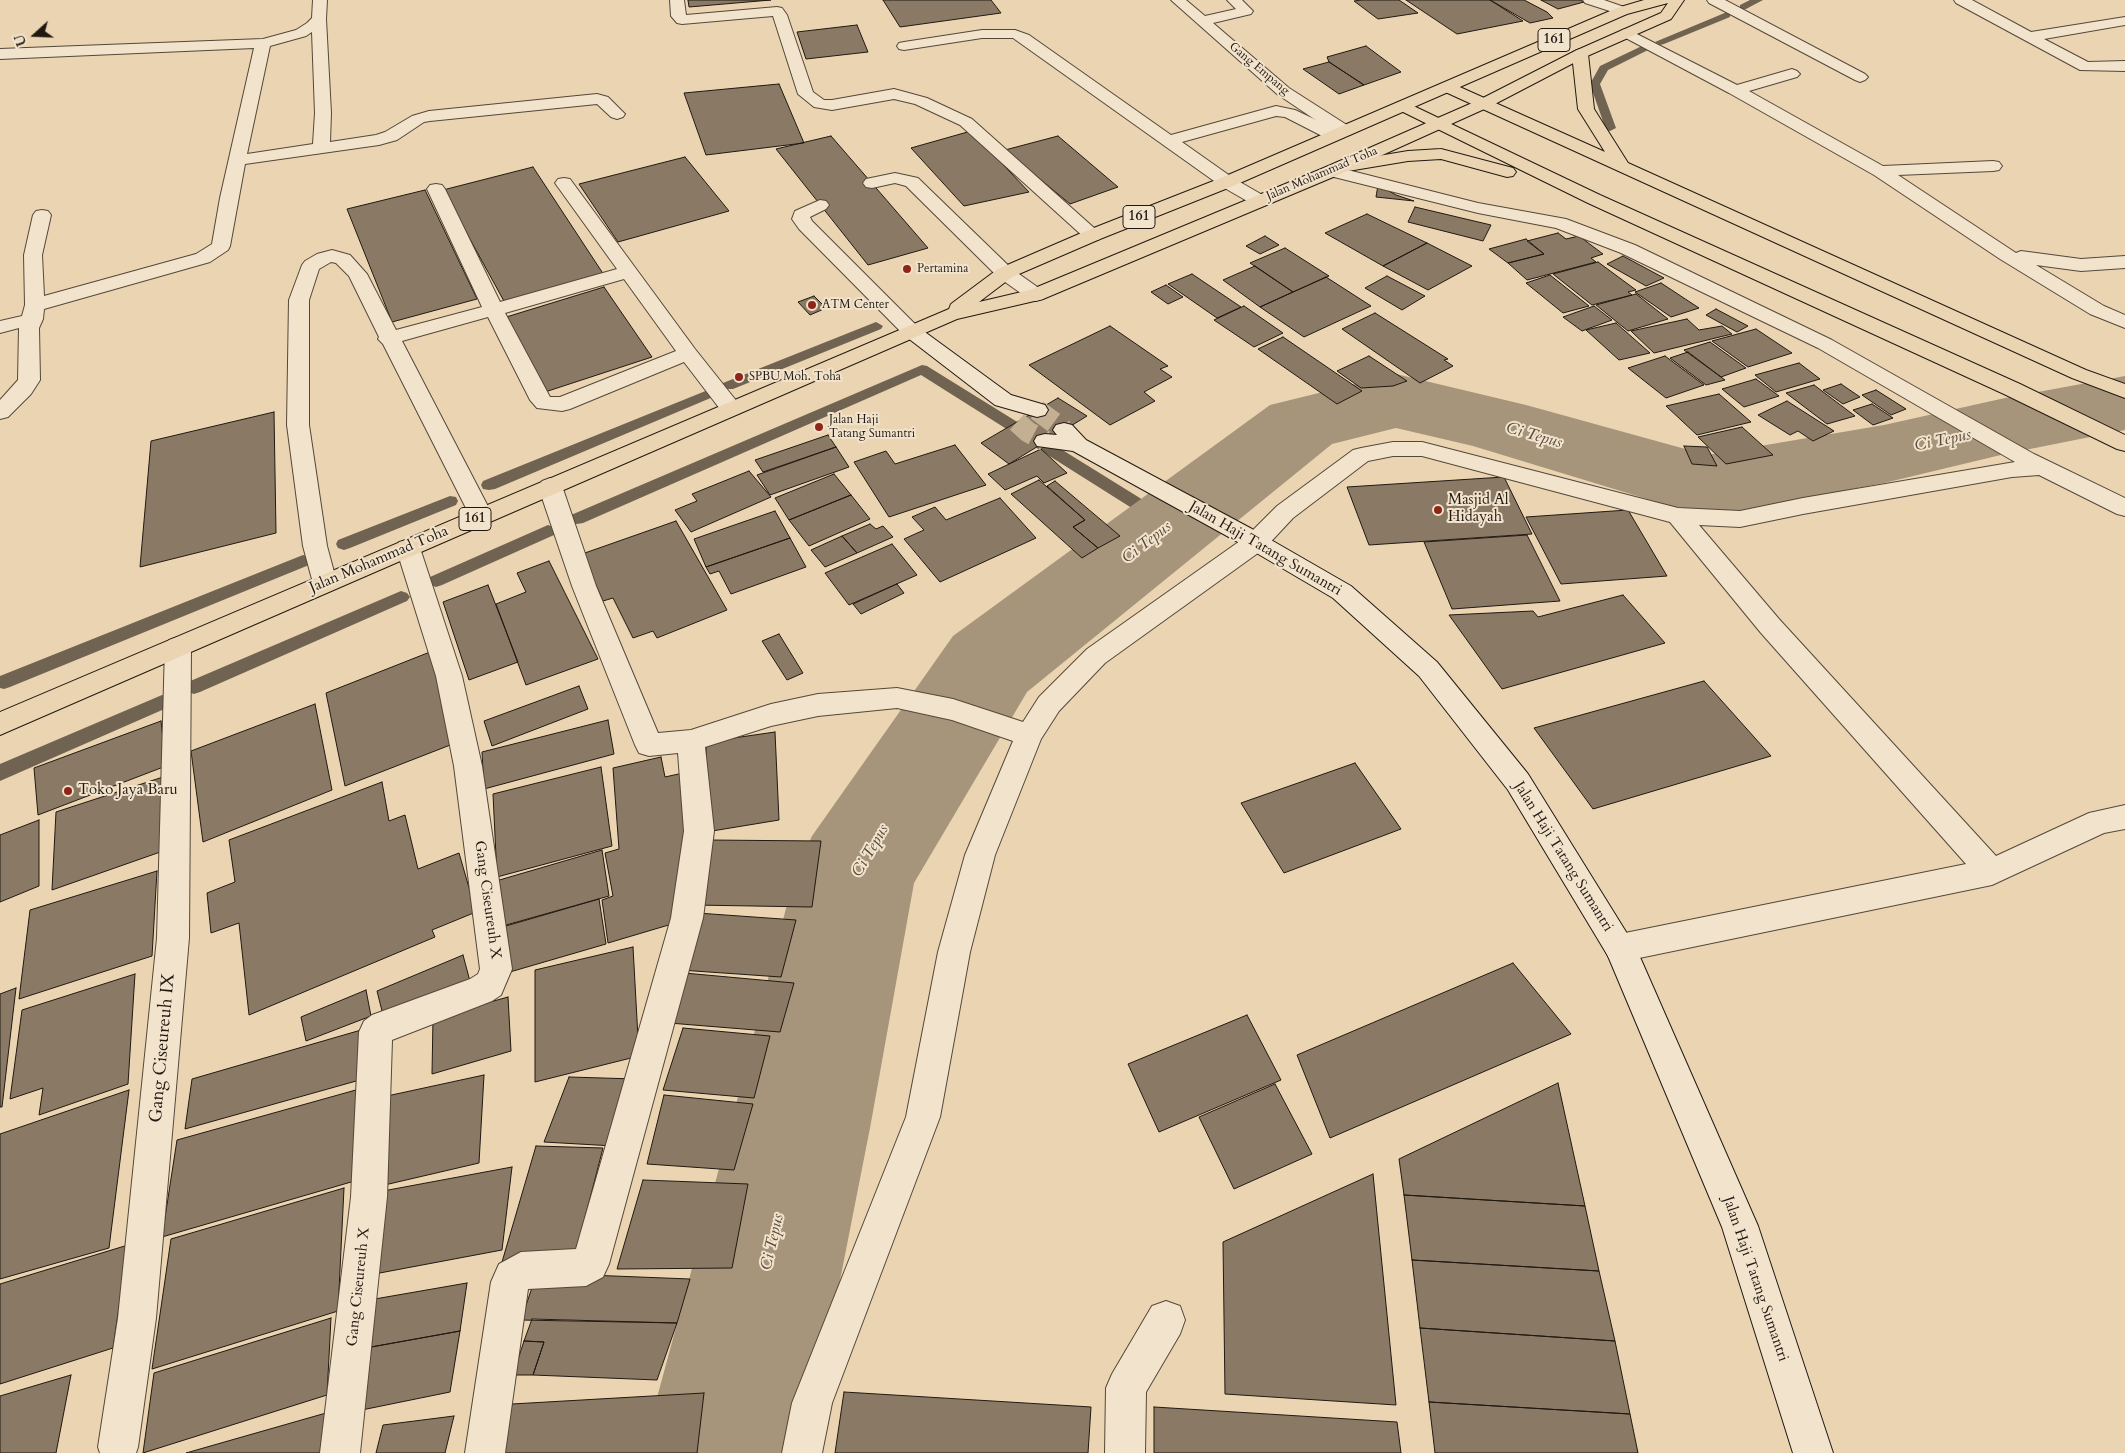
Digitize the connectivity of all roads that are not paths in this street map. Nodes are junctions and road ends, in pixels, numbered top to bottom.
1 (320, 0) edge
2 (678, 0) edge
3 (1178, 0) edge
4 (1234, 0) edge
5 (1590, 0) edge
6 (1663, 0) edge
7 (1677, 0) edge
8 (1714, 0) edge
9 (1961, 0) edge
10 (1622, 11) junction
11 (319, 19) junction
12 (1202, 21) junction
13 (2125, 21) edge
14 (1627, 33) junction
15 (2028, 37) junction
16 (263, 44) junction
17 (904, 46) dead end
18 (0, 54) edge
19 (1580, 54) junction
20 (2124, 67) edge
21 (1792, 74) dead end
22 (1860, 77) dead end
23 (1448, 87) junction
24 (1735, 90) junction
25 (1486, 103) junction
26 (1403, 106) junction
27 (617, 114) dead end
28 (1438, 123) junction
29 (1339, 133) junction
30 (1170, 140) junction
31 (321, 149) junction
32 (238, 160) junction
33 (1621, 165) junction
34 (1993, 166) dead end
35 (1337, 169) junction
36 (1880, 171) junction
37 (1227, 182) junction
38 (564, 183) dead end
39 (872, 183) dead end
40 (436, 189) dead end
41 (1594, 199) junction
42 (1260, 201) junction
43 (820, 205) dead end
44 (42, 215) dead end
45 (1093, 235) junction
46 (2007, 255) junction
47 (2125, 262) edge
48 (630, 272) junction
49 (1005, 273) junction
50 (1036, 295) junction
51 (494, 310) junction
52 (34, 312) junction
53 (951, 314) junction
54 (2125, 322) edge
55 (0, 327) edge
56 (911, 331) junction
57 (388, 339) junction
58 (688, 353) junction
59 (2125, 391) edge
60 (1003, 400) junction
61 (731, 408) junction
62 (1037, 410) tunnel mouth
63 (0, 412) edge
64 (1017, 422) tunnel mouth
65 (1045, 441) tunnel mouth
66 (2122, 442) edge
67 (2033, 463) junction
68 (550, 486) junction
69 (2125, 508) edge
70 (481, 516) junction
71 (1678, 516) junction
72 (1250, 538) junction
73 (408, 548) junction
74 (326, 584) junction
75 (178, 647) junction
76 (0, 724) edge
77 (1020, 732) junction
78 (691, 742) junction
79 (2125, 817) edge
80 (1992, 872) junction
81 (1620, 948) junction
82 (1166, 1320) dead end
83 (118, 1447) dead end
84 (340, 1453) edge
85 (485, 1453) edge
86 (802, 1453) edge
87 (1126, 1453) edge
88 (1813, 1453) edge

1 - 11 street
2 - 45 street
3 - 12 street, Gang Empang
4 - 12 street
5 - 10 street
6 - 10 main road, Jalan Mohammad Toha / 161
7 - 14 main road, Jalan Mohammad Toha / 161
8 - 22 street
9 - 15 street
10 - 23 main road, Jalan Mohammad Toha / 161
11 - 16 street
11 - 31 street
12 - 29 street, Gang Empang
13 - 15 street
14 - 19 main road, Jalan Mohammad Toha / 161
14 - 24 street
15 - 20 street
16 - 18 street
16 - 32 street
17 - 30 street
19 - 25 main road, Jalan Mohammad Toha / 161
19 - 33 main road
21 - 24 street
23 - 25 main road
23 - 26 main road, Jalan Mohammad Toha / 161
24 - 36 street
25 - 28 main road, Jalan Mohammad Toha / 161
25 - 33 main road
26 - 28 main road
26 - 29 main road, Jalan Mohammad Toha / 161
27 - 31 street
28 - 35 main road, Jalan Mohammad Toha / 161
28 - 41 main road
29 - 30 street
29 - 37 main road, Jalan Mohammad Toha / 161
30 - 37 street
31 - 32 street
32 - 52 street
33 - 59 main road
34 - 36 street
35 - 41 main road
35 - 42 main road, Jalan Mohammad Toha / 161
35 - 67 street
36 - 46 street
37 - 42 street
37 - 45 main road, Jalan Mohammad Toha / 161
38 - 48 street
39 - 49 street
40 - 51 street
41 - 66 main road
42 - 50 main road, Jalan Mohammad Toha / 161
43 - 56 street
44 - 52 street
45 - 49 main road, Jalan Mohammad Toha / 161
46 - 47 street
46 - 54 street
48 - 51 street
48 - 58 street
49 - 50 street
49 - 53 main road, Jalan Mohammad Toha / 161
50 - 53 main road, Jalan Mohammad Toha / 161
51 - 57 street
51 - 58 street
52 - 55 street
52 - 63 street
53 - 56 main road, Jalan Mohammad Toha / 161
56 - 60 street
56 - 61 main road, Jalan Mohammad Toha / 161
57 - 70 street
57 - 74 street
58 - 61 street
60 - 62 street
60 - 64 street
61 - 68 main road, Jalan Mohammad Toha / 161
65 - 72 street, Jalan Haji Tatang Sumantri
67 - 69 street
67 - 71 street
68 - 70 main road, Jalan Mohammad Toha / 161
68 - 78 street
70 - 73 main road, Jalan Mohammad Toha / 161
71 - 72 street
71 - 80 street
72 - 77 street
72 - 81 street, Jalan Haji Tatang Sumantri
73 - 74 main road, Jalan Mohammad Toha / 161
73 - 84 street, Gang Ciseureuh X
74 - 75 main road, Jalan Mohammad Toha / 161
75 - 76 main road, Jalan Mohammad Toha / 161
75 - 83 street, Gang Ciseureuh IX
77 - 78 street
77 - 86 street
78 - 85 street
79 - 80 street
80 - 81 street
81 - 88 street, Jalan Haji Tatang Sumantri
82 - 87 street

